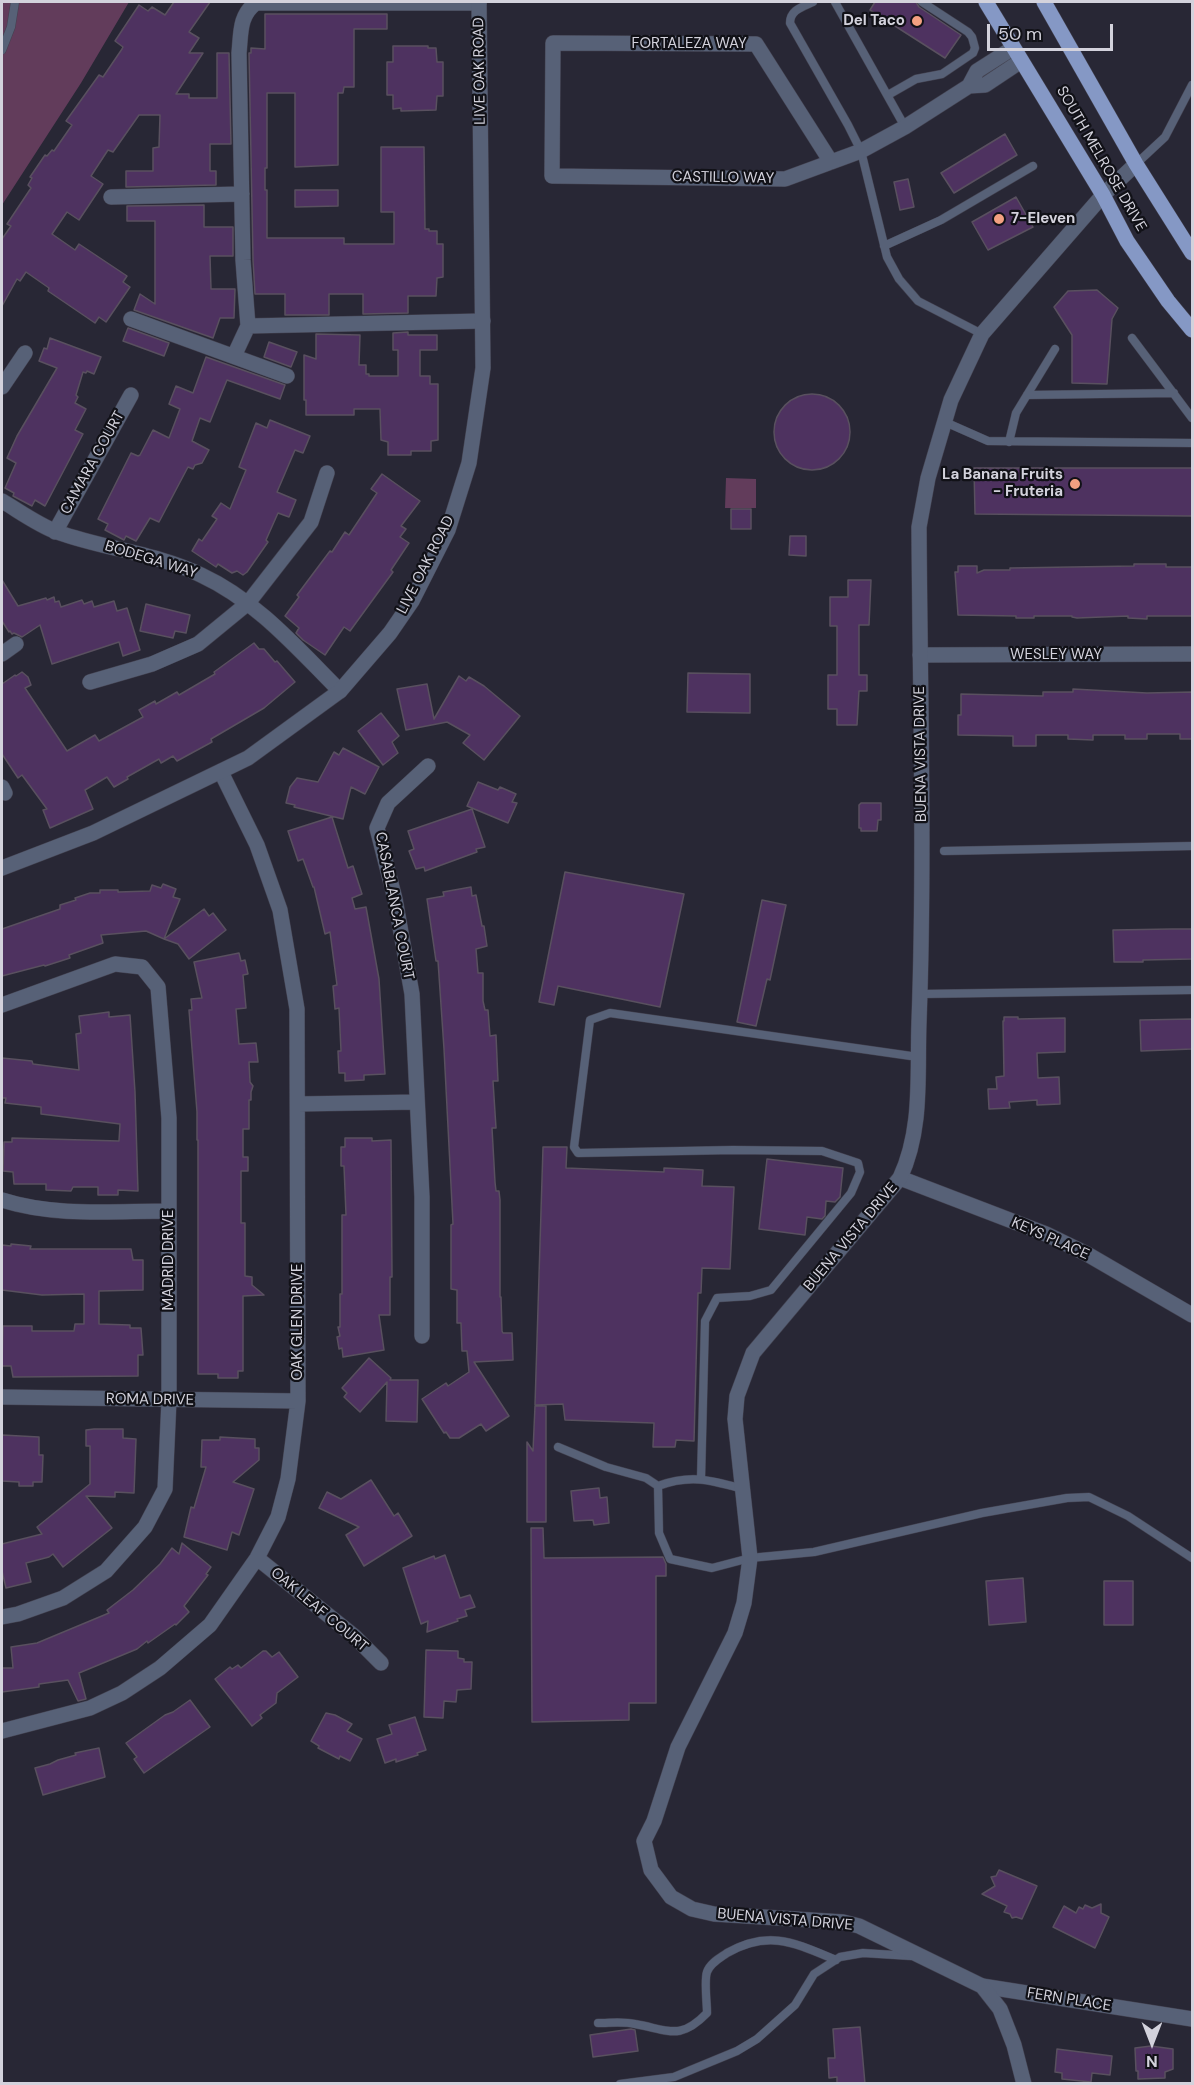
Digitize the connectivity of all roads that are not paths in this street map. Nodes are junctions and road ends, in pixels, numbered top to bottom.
1 (15, 2) edge
2 (412, 2) edge
3 (479, 2) edge
4 (813, 2) edge
5 (835, 2) edge
6 (922, 2) edge
7 (986, 2) edge
8 (1044, 2) edge
9 (2, 50) edge
10 (1017, 54) junction
11 (1192, 85) edge
12 (888, 95) junction
13 (551, 113) joint
14 (905, 127) junction
15 (861, 151) junction
16 (831, 162) junction
17 (1137, 164) junction
18 (1032, 166) dead end
19 (242, 194) junction
20 (1103, 195) junction
21 (111, 197) dead end
22 (884, 246) junction
23 (1192, 253) edge
24 (130, 319) dead end
25 (483, 321) junction
26 (248, 326) junction
27 (1192, 330) edge
28 (982, 334) junction
29 (1132, 338) dead end
30 (1055, 349) dead end
31 (25, 353) dead end
32 (234, 356) junction
33 (287, 376) dead end
34 (2, 387) edge
35 (1174, 393) junction
36 (131, 395) dead end
37 (1027, 395) junction
38 (1192, 418) edge
39 (945, 422) junction
40 (1009, 442) junction
41 (1192, 443) edge
42 (327, 473) dead end
43 (2, 501) edge
44 (55, 532) junction
45 (248, 603) junction
46 (16, 644) dead end
47 (2, 654) edge
48 (1192, 654) edge
49 (920, 656) junction
50 (90, 682) dead end
51 (340, 691) junction
52 (428, 766) dead end
53 (221, 772) junction
54 (1192, 846) edge
55 (944, 851) dead end
56 (2, 868) edge
57 (1192, 990) edge
58 (921, 994) junction
59 (2, 1005) edge
60 (918, 1057) junction
61 (417, 1102) junction
62 (298, 1104) junction
63 (900, 1178) junction
64 (2, 1200) edge
65 (169, 1211) junction
66 (1192, 1316) edge
67 (422, 1336) dead end
68 (2, 1397) edge
69 (169, 1400) junction
70 (298, 1401) junction
71 (558, 1447) dead end
72 (701, 1479) junction
73 (658, 1486) junction
74 (742, 1489) junction
75 (257, 1558) junction
76 (750, 1558) junction
77 (1192, 1558) edge
78 (2, 1617) edge
79 (381, 1663) dead end
80 (2, 1731) edge
81 (919, 1956) junction
82 (836, 1960) junction
83 (982, 1986) junction
84 (1192, 2019) edge
85 (598, 2023) dead end
86 (620, 2084) edge
87 (1024, 2084) edge

1 - 9 lane
2 - 3 street
2 - 19 street
3 - 25 street, LIVE OAK ROAD
4 - 15 lane
5 - 12 lane
6 - 12 lane
7 - 10 main road, SOUTH MELROSE DRIVE
8 - 17 main road, SOUTH MELROSE DRIVE
10 - 14 street, CASTILLO WAY
10 - 20 main road, SOUTH MELROSE DRIVE
11 - 17 lane
12 - 14 lane
13 - 16 street, CASTILLO WAY
13 - 16 street, FORTALEZA WAY
14 - 15 street, CASTILLO WAY
15 - 16 street, CASTILLO WAY
15 - 22 lane
17 - 20 street, BUENA VISTA DRIVE
17 - 23 main road, SOUTH MELROSE DRIVE
18 - 22 lane
19 - 21 street
19 - 26 street
20 - 27 main road, SOUTH MELROSE DRIVE
20 - 28 street, BUENA VISTA DRIVE
22 - 28 lane
24 - 32 street
25 - 26 street
25 - 51 street, LIVE OAK ROAD
26 - 32 street
28 - 39 street, BUENA VISTA DRIVE
29 - 35 lane
30 - 37 lane
31 - 34 street
32 - 33 street
35 - 37 lane
35 - 38 lane
36 - 44 street, CAMARA COURT
37 - 40 lane
39 - 40 lane
39 - 49 street, BUENA VISTA DRIVE
40 - 41 lane
42 - 45 street
43 - 44 street, BODEGA WAY
44 - 45 street, BODEGA WAY
45 - 50 street
45 - 51 street, BODEGA WAY
46 - 47 street
48 - 49 street, WESLEY WAY
49 - 58 street, BUENA VISTA DRIVE
51 - 53 street, LIVE OAK ROAD
52 - 61 street, CASABLANCA COURT
53 - 56 street, LIVE OAK ROAD
53 - 62 street, OAK GLEN DRIVE
54 - 55 lane
57 - 58 lane
58 - 60 street, BUENA VISTA DRIVE
59 - 65 street, MADRID DRIVE
60 - 63 street, BUENA VISTA DRIVE
60 - 72 lane
61 - 62 street
61 - 67 street, CASABLANCA COURT
62 - 70 street, OAK GLEN DRIVE
63 - 66 street, KEYS PLACE
63 - 74 street, BUENA VISTA DRIVE
64 - 65 street
65 - 69 street, MADRID DRIVE
68 - 69 street, ROMA DRIVE
69 - 70 street, ROMA DRIVE
69 - 78 street, MADRID DRIVE
70 - 75 street, OAK GLEN DRIVE
71 - 73 lane
72 - 73 lane
72 - 74 lane
73 - 76 lane
74 - 76 street, BUENA VISTA DRIVE
75 - 79 street, OAK LEAF COURT
75 - 80 street, OAK GLEN DRIVE
76 - 77 lane
76 - 81 street, BUENA VISTA DRIVE
81 - 82 lane
81 - 83 street, BUENA VISTA DRIVE
82 - 85 lane
82 - 86 lane
83 - 84 street, FERN PLACE
83 - 87 street, BUENA VISTA DRIVE

